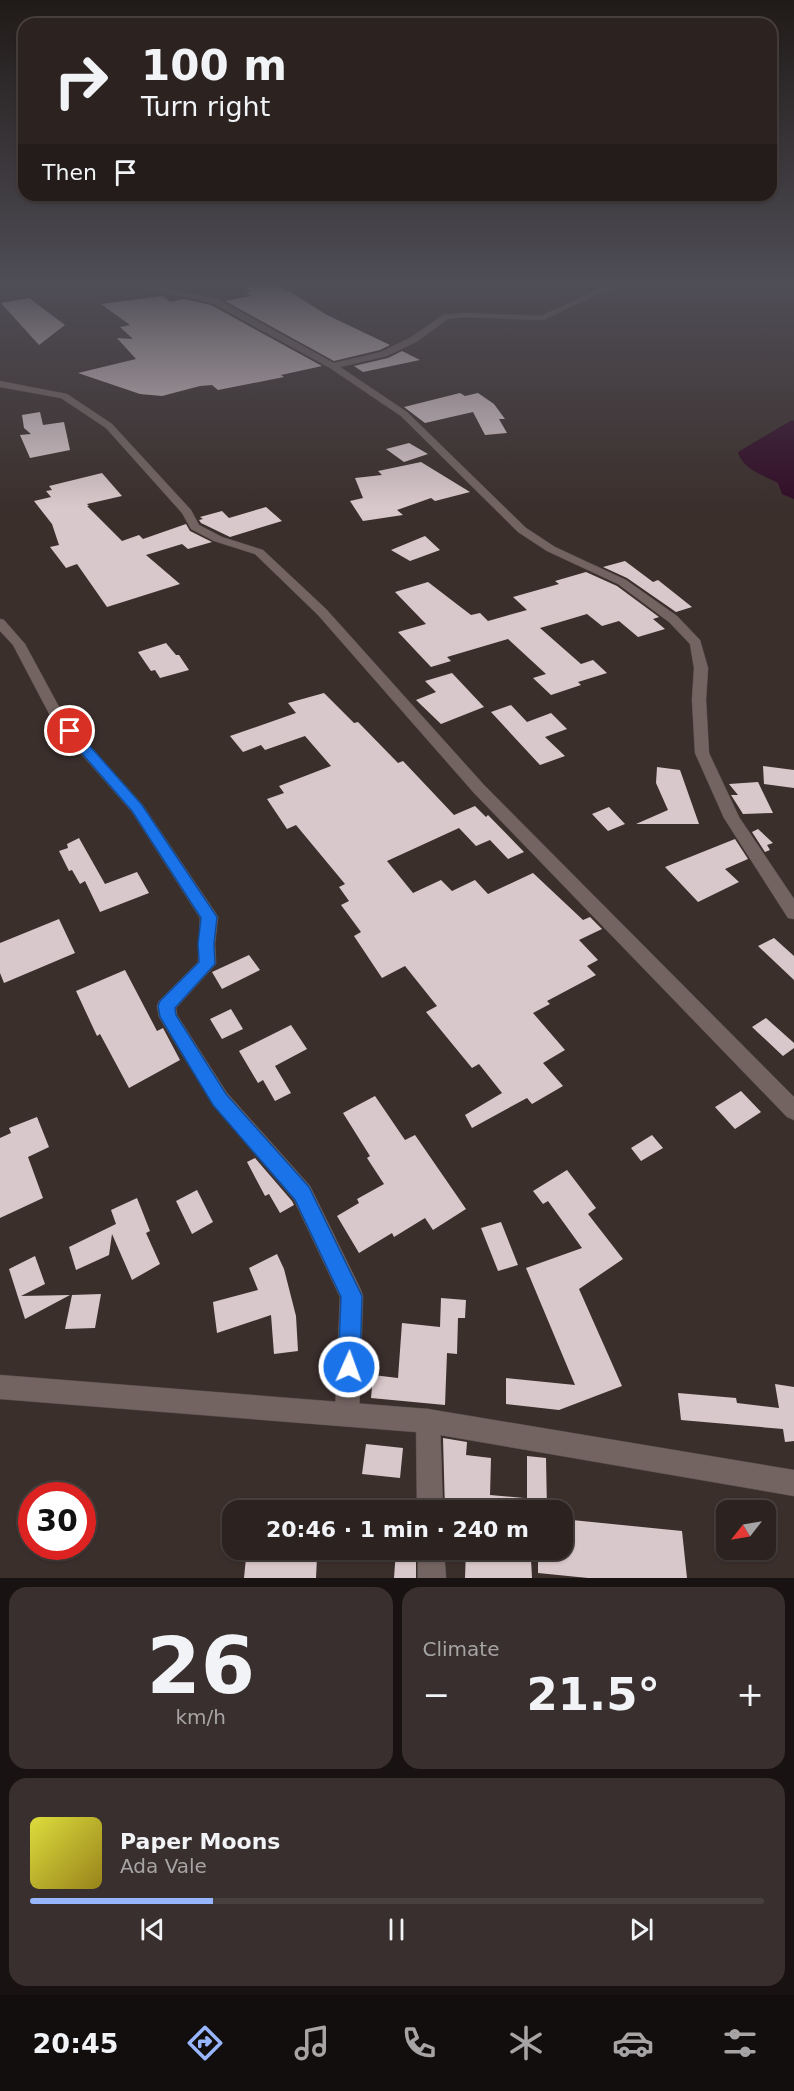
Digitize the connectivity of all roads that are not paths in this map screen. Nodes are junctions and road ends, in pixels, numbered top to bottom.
1 (323, 361) edge
2 (356, 361) edge
3 (333, 366) junction
4 (0, 384) edge
5 (0, 624) edge
6 (794, 913) edge
7 (794, 1111) edge
8 (0, 1387) edge
9 (347, 1414) junction
10 (428, 1421) junction
11 (794, 1483) edge
12 (430, 1500) edge
13 (431, 1560) edge
14 (432, 1578) edge

1 - 3 street
2 - 3 street
3 - 6 street
4 - 7 street
5 - 9 street
8 - 9 street
9 - 10 street
10 - 11 street
10 - 12 street
13 - 14 street

